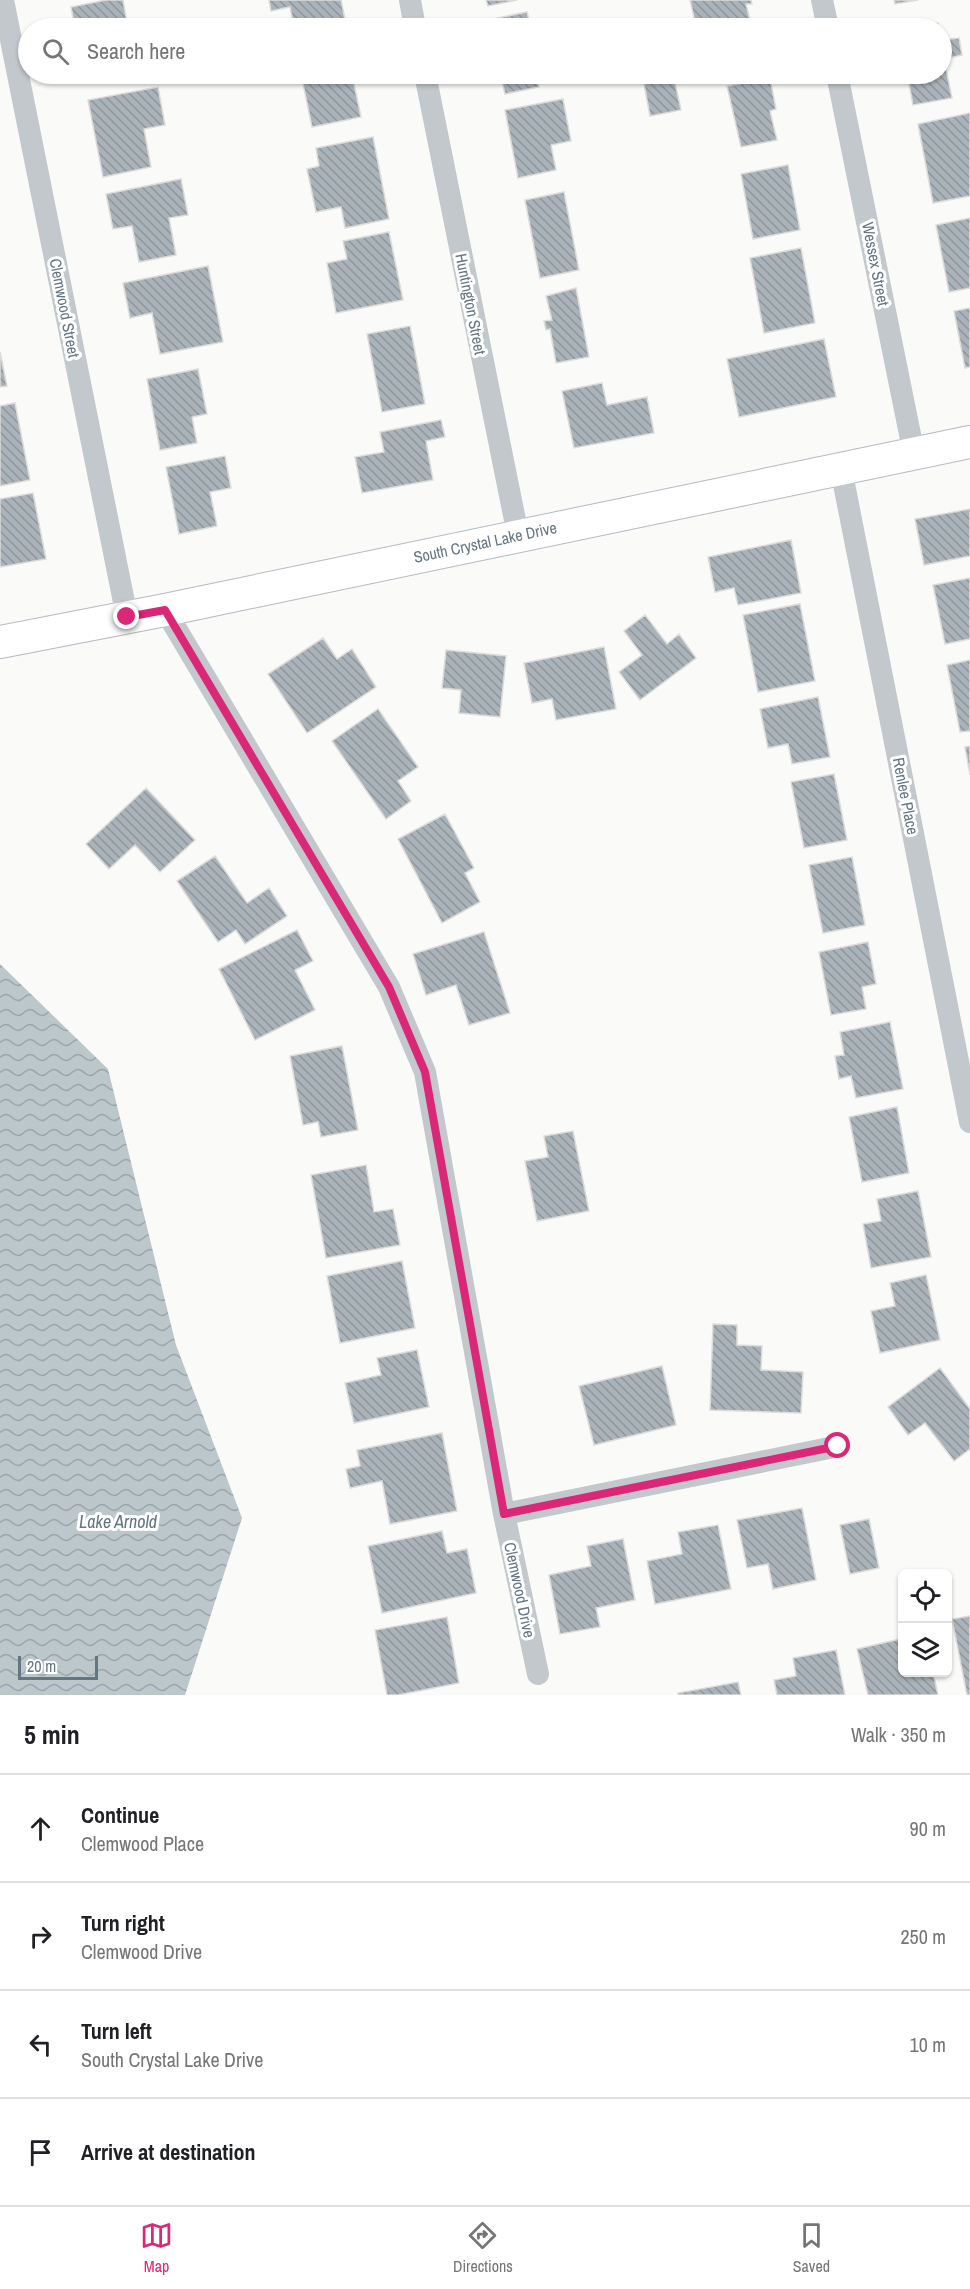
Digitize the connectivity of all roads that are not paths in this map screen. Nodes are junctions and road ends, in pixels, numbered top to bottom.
1 (3, 0) edge
2 (410, 0) edge
3 (822, 0) edge
4 (414, 18) edge
5 (826, 18) edge
6 (18, 75) edge
7 (20, 84) edge
8 (426, 84) edge
9 (839, 84) edge
10 (970, 442) edge
11 (914, 454) junction
12 (841, 469) junction
13 (518, 535) junction
14 (165, 610) junction
15 (127, 617) junction
16 (0, 642) edge
17 (970, 1122) edge
18 (838, 1446) dead end
19 (504, 1514) junction
20 (538, 1684) edge

1 - 6 street, Clemwood Street
2 - 4 street
3 - 5 street
7 - 15 street, Clemwood Street
8 - 13 street, Huntington Street
9 - 11 street, Wessex Street
10 - 11 street, South Crystal Lake Drive
11 - 12 street, South Crystal Lake Drive
12 - 13 street, South Crystal Lake Drive
12 - 17 street, Renlee Place
13 - 14 street, South Crystal Lake Drive
14 - 15 street, South Crystal Lake Drive
14 - 19 street, Clemwood Drive
15 - 16 street, South Crystal Lake Drive
18 - 19 street
19 - 20 street, Clemwood Drive

